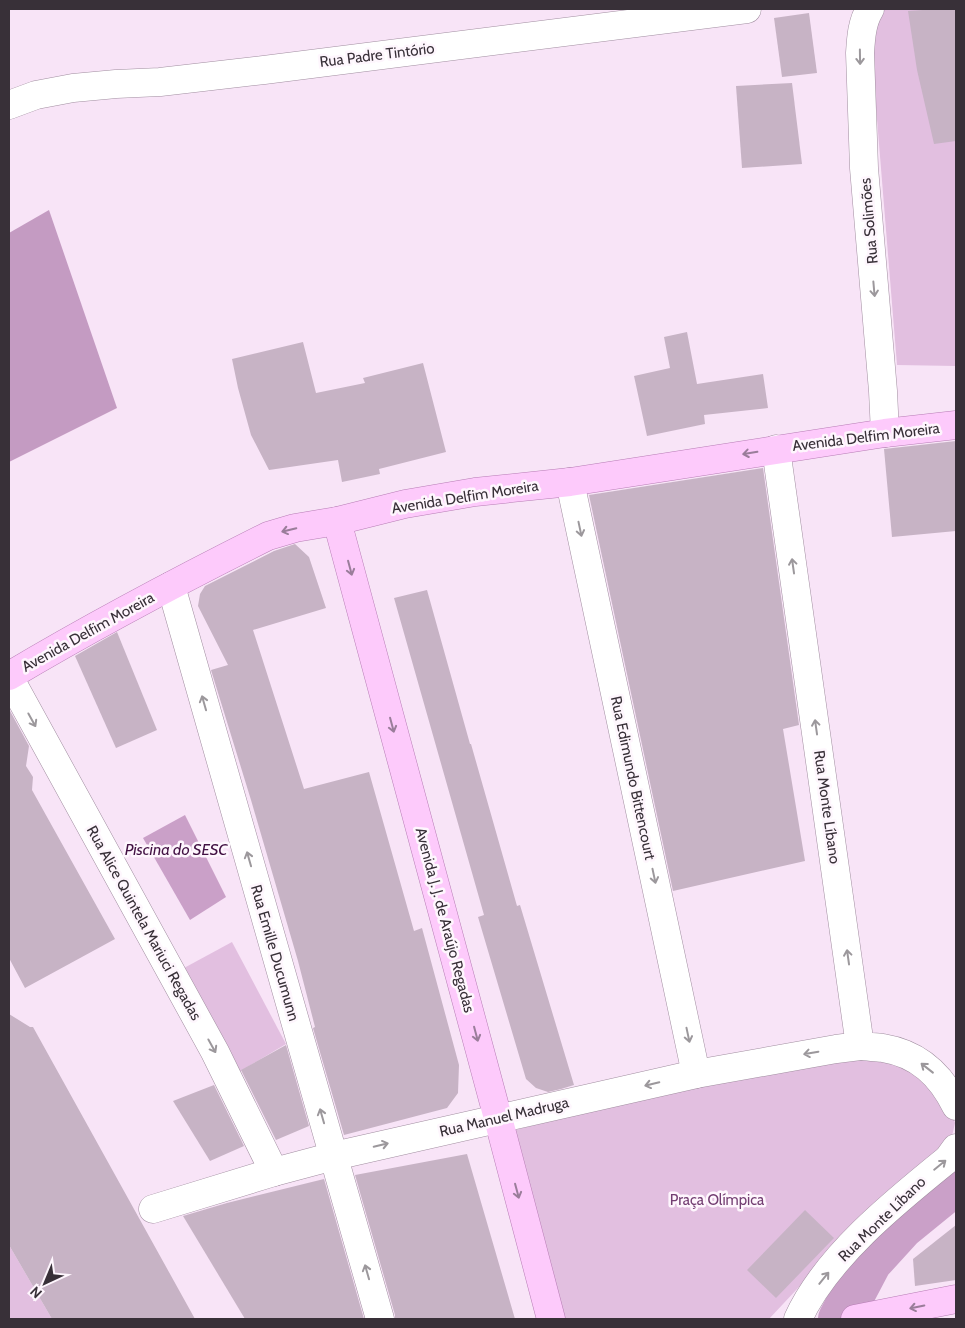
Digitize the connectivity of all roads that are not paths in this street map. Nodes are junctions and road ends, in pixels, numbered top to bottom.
1 (747, 9) edge
2 (868, 9) edge
3 (9, 105) edge
4 (956, 425) edge
5 (885, 432) junction
6 (776, 448) junction
7 (570, 482) junction
8 (337, 521) junction
9 (170, 586) junction
10 (9, 677) edge
11 (860, 1046) junction
12 (696, 1074) junction
13 (956, 1106) edge
14 (498, 1118) junction
15 (956, 1148) edge
16 (334, 1156) junction
17 (274, 1172) junction
18 (153, 1209) dead end
19 (956, 1299) edge
20 (866, 1317) edge
21 (380, 1319) edge
22 (550, 1319) edge
23 (798, 1319) edge

1 - 3 street, Rua Padre Tintório
2 -> 5 street, Rua Solimões
4 - 5 main road, Avenida Delfim Moreira
5 - 6 main road, Avenida Delfim Moreira
6 -> 7 main road, Avenida Delfim Moreira
11 -> 6 street, Rua Monte Líbano
7 - 8 main road, Avenida Delfim Moreira
7 -> 12 street, Rua Edimundo Bittencourt
8 -> 9 main road, Avenida Delfim Moreira
8 -> 14 main road, Avenida J. J. de Araújo Regadas
9 - 10 main road, Avenida Delfim Moreira
16 -> 9 street, Rua Emille Ducumunn
10 -> 17 street, Rua Alice Quintela Mariuci Regadas
11 -> 12 street, Rua Manuel Madruga
13 -> 11 street
12 -> 14 street, Rua Manuel Madruga
16 -> 14 street, Rua Manuel Madruga
14 -> 22 main road, Avenida J. J. de Araújo Regadas
23 -> 15 street, Rua Monte Líbano
16 - 17 street, Rua Manuel Madruga
21 -> 16 street, Rua Emille Ducumunn
17 - 18 street, Rua Manuel Madruga
19 -> 20 main road

